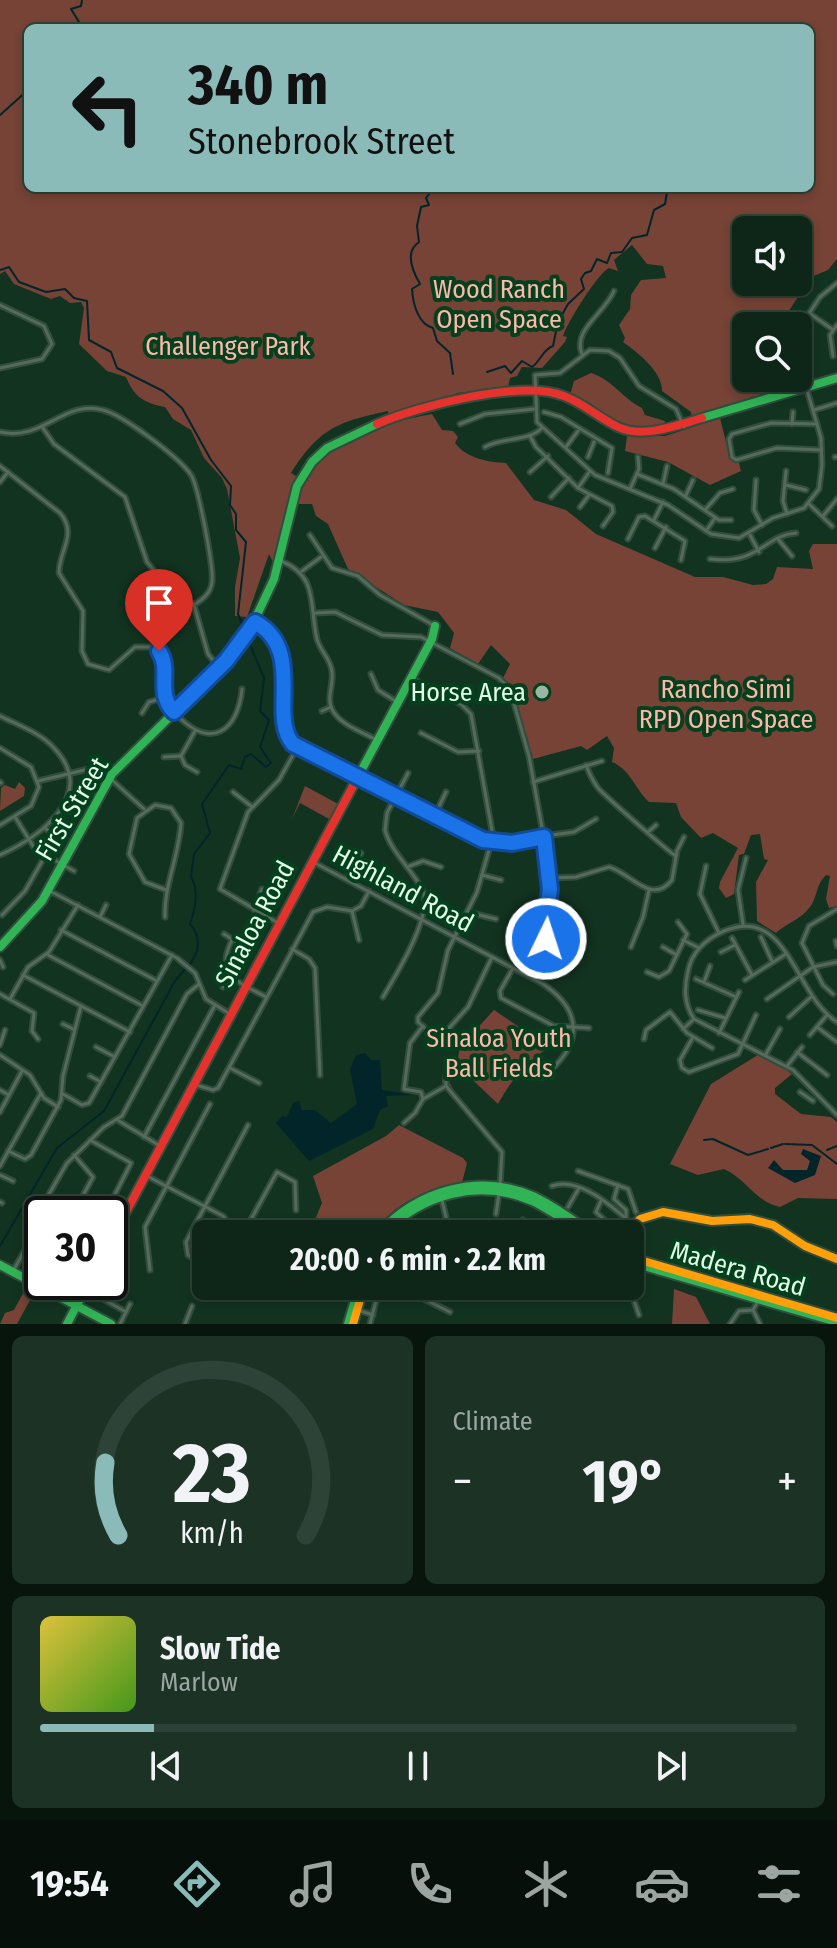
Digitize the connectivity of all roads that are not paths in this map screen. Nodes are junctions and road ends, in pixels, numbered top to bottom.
1 (837, 283) edge
2 (614, 291) dead end
3 (0, 305) edge
4 (810, 312) edge
5 (812, 315) edge
6 (837, 325) edge
7 (833, 330) junction
8 (582, 354) junction
9 (833, 356) dead end
10 (0, 368) edge
11 (837, 380) edge
12 (536, 387) junction
13 (812, 387) edge
14 (794, 392) edge
15 (808, 392) edge
16 (837, 403) edge
17 (534, 409) junction
18 (813, 410) junction
19 (544, 412) dead end
20 (793, 412) dead end
21 (460, 424) dead end
22 (792, 424) junction
23 (817, 424) junction
24 (683, 425) junction
25 (43, 428) junction
26 (542, 428) junction
27 (578, 430) junction
28 (0, 432) edge
29 (530, 436) junction
30 (595, 441) junction
31 (485, 447) dead end
32 (566, 447) junction
33 (822, 450) junction
34 (548, 456) junction
35 (588, 457) dead end
36 (638, 457) dead end
37 (0, 466) edge
38 (667, 466) dead end
39 (590, 471) junction
40 (786, 471) dead end
41 (8, 472) junction
42 (530, 472) dead end
43 (608, 473) dead end
44 (637, 474) junction
45 (569, 478) junction
46 (693, 480) dead end
47 (756, 480) dead end
48 (0, 482) edge
49 (663, 484) junction
50 (786, 485) junction
51 (578, 488) junction
52 (630, 489) junction
53 (733, 489) dead end
54 (806, 490) dead end
55 (589, 495) junction
56 (685, 496) junction
57 (551, 497) dead end
58 (837, 499) edge
59 (663, 502) junction
60 (809, 504) junction
61 (580, 507) dead end
62 (705, 510) junction
63 (787, 514) junction
64 (823, 516) junction
65 (715, 518) junction
66 (654, 520) junction
67 (731, 520) dead end
68 (762, 525) junction
69 (603, 526) dead end
70 (832, 526) dead end
71 (666, 527) junction
72 (706, 531) junction
73 (796, 533) dead end
74 (310, 535) dead end
75 (750, 535) junction
76 (628, 539) dead end
77 (778, 539) junction
78 (655, 548) dead end
79 (759, 552) junction
80 (792, 556) dead end
81 (321, 557) junction
82 (710, 559) dead end
83 (280, 560) junction
84 (681, 560) dead end
85 (301, 571) junction
86 (194, 605) junction
87 (315, 613) junction
88 (257, 623) junction
89 (435, 626) joint
90 (430, 642) junction
91 (220, 669) junction
92 (371, 674) dead end
93 (410, 677) junction
94 (242, 689) dead end
95 (163, 698) junction
96 (397, 702) junction
97 (331, 707) junction
98 (322, 711) dead end
99 (142, 713) dead end
100 (175, 713) junction
101 (0, 716) edge
102 (195, 731) junction
103 (421, 733) dead end
104 (377, 740) junction
105 (297, 747) junction
106 (0, 748) edge
107 (479, 751) junction
108 (181, 756) junction
109 (164, 757) dead end
110 (602, 761) dead end
111 (586, 765) junction
112 (89, 769) dead end
113 (197, 772) dead end
114 (408, 773) dead end
115 (68, 775) junction
116 (357, 778) junction
117 (111, 779) junction
118 (38, 781) junction
119 (533, 782) junction
120 (233, 792) dead end
121 (446, 792) dead end
122 (396, 797) junction
123 (251, 806) junction
124 (144, 809) junction
125 (15, 817) junction
126 (434, 817) junction
127 (596, 819) dead end
128 (0, 825) edge
129 (656, 825) dead end
130 (45, 828) junction
131 (648, 832) junction
132 (544, 837) junction
133 (684, 837) dead end
134 (58, 839) dead end
135 (28, 840) junction
136 (492, 843) junction
137 (361, 853) dead end
138 (0, 855) edge
139 (45, 856) junction
140 (676, 856) junction
141 (746, 858) dead end
142 (312, 861) junction
143 (706, 866) dead end
144 (67, 867) junction
145 (407, 867) junction
146 (441, 867) dead end
147 (482, 875) junction
148 (550, 878) junction
149 (346, 879) junction
150 (501, 880) dead end
151 (262, 889) dead end
152 (166, 890) junction
153 (649, 890) junction
154 (50, 891) junction
155 (369, 891) junction
156 (78, 905) junction
157 (106, 905) dead end
158 (837, 909) edge
159 (254, 910) junction
160 (352, 911) junction
161 (467, 912) junction
162 (2, 915) dead end
163 (100, 917) junction
164 (165, 917) dead end
165 (421, 919) junction
166 (496, 919) dead end
167 (678, 922) dead end
168 (278, 923) junction
169 (743, 924) junction
170 (61, 930) junction
171 (719, 933) junction
172 (224, 934) dead end
173 (454, 937) junction
174 (761, 937) dead end
175 (732, 938) dead end
176 (542, 939) junction
177 (232, 940) junction
178 (359, 940) dead end
179 (683, 940) junction
180 (735, 945) junction
181 (580, 946) dead end
182 (244, 947) dead end
183 (631, 947) dead end
184 (663, 947) dead end
185 (699, 948) junction
186 (292, 949) junction
187 (0, 950) edge
188 (721, 952) dead end
189 (46, 954) junction
190 (675, 954) junction
191 (786, 954) junction
192 (172, 955) junction
193 (492, 957) junction
194 (0, 960) edge
195 (772, 961) junction
196 (837, 962) edge
197 (710, 966) dead end
198 (3, 967) dead end
199 (813, 967) junction
200 (513, 968) junction
201 (647, 972) dead end
202 (23, 975) junction
203 (229, 975) junction
204 (752, 975) junction
205 (799, 976) junction
206 (535, 979) junction
207 (696, 979) dead end
208 (155, 980) junction
209 (745, 980) dead end
210 (704, 982) junction
211 (199, 984) junction
212 (245, 986) junction
213 (223, 987) dead end
214 (739, 992) dead end
215 (0, 994) edge
216 (833, 994) dead end
217 (266, 997) junction
218 (383, 997) dead end
219 (736, 997) junction
220 (811, 997) junction
221 (10, 999) junction
222 (767, 999) dead end
223 (215, 1005) junction
224 (81, 1006) junction
225 (143, 1006) junction
226 (698, 1010) dead end
227 (230, 1014) junction
228 (756, 1015) dead end
229 (827, 1015) junction
230 (789, 1017) dead end
231 (725, 1018) junction
232 (694, 1019) junction
233 (837, 1022) edge
234 (63, 1024) dead end
235 (423, 1026) junction
236 (573, 1027) junction
237 (684, 1027) junction
238 (817, 1027) junction
239 (589, 1028) dead end
240 (73, 1029) junction
241 (780, 1029) dead end
242 (5, 1030) dead end
243 (130, 1032) junction
244 (719, 1033) junction
245 (810, 1035) dead end
246 (693, 1037) junction
247 (38, 1039) dead end
248 (644, 1039) dead end
249 (837, 1042) edge
250 (743, 1043) junction
251 (0, 1045) edge
252 (96, 1047) dead end
253 (802, 1047) dead end
254 (712, 1048) dead end
255 (797, 1052) junction
256 (766, 1054) junction
257 (0, 1055) edge
258 (115, 1057) junction
259 (455, 1066) dead end
260 (787, 1066) junction
261 (229, 1067) junction
262 (22, 1071) junction
263 (320, 1075) dead end
264 (827, 1075) dead end
265 (90, 1076) dead end
266 (542, 1077) dead end
267 (101, 1082) junction
268 (259, 1083) dead end
269 (193, 1084) junction
270 (446, 1086) junction
271 (813, 1088) junction
272 (0, 1090) edge
273 (800, 1092) dead end
274 (41, 1093) junction
275 (63, 1094) junction
276 (9, 1095) junction
277 (804, 1096) junction
278 (423, 1099) junction
279 (813, 1101) dead end
280 (210, 1104) dead end
281 (58, 1107) junction
282 (0, 1112) edge
283 (837, 1115) edge
284 (119, 1120) junction
285 (404, 1123) dead end
286 (248, 1125) dead end
287 (144, 1137) junction
288 (90, 1140) junction
289 (160, 1146) junction
290 (8, 1151) junction
291 (74, 1155) junction
292 (0, 1166) edge
293 (578, 1171) dead end
294 (0, 1175) edge
295 (145, 1175) junction
296 (13, 1181) dead end
297 (166, 1186) junction
298 (552, 1186) dead end
299 (620, 1186) junction
300 (579, 1188) junction
301 (499, 1190) junction
302 (441, 1194) junction
303 (48, 1196) edge
304 (83, 1196) edge
305 (114, 1196) edge
306 (601, 1201) junction
307 (204, 1206) junction
308 (568, 1207) dead end
309 (128, 1208) edge
310 (296, 1210) dead end
311 (636, 1212) dead end
312 (496, 1214) dead end
313 (562, 1219) edge
314 (197, 1220) edge
315 (228, 1220) edge
316 (251, 1220) edge
317 (393, 1220) edge
318 (447, 1220) edge
319 (571, 1220) edge
320 (604, 1220) edge
321 (626, 1220) edge
322 (628, 1220) edge
323 (636, 1220) edge
324 (192, 1231) edge
325 (23, 1253) edge
326 (836, 1257) edge
327 (192, 1258) edge
328 (644, 1263) edge
329 (0, 1265) edge
330 (150, 1270) dead end
331 (13, 1272) junction
332 (759, 1298) junction
333 (79, 1300) edge
334 (105, 1300) edge
335 (358, 1300) edge
336 (426, 1300) edge
337 (634, 1300) edge
338 (376, 1301) dead end
339 (130, 1304) dead end
340 (77, 1306) junction
341 (192, 1306) dead end
342 (356, 1309) junction
343 (753, 1310) junction
344 (126, 1312) junction
345 (450, 1312) dead end
346 (373, 1315) junction
347 (639, 1315) dead end
348 (837, 1320) edge
349 (67, 1324) edge
350 (111, 1324) edge
351 (120, 1324) edge
352 (185, 1324) edge
353 (350, 1324) edge
354 (370, 1324) edge
355 (730, 1324) edge
356 (760, 1324) edge

1 - 4 street
2 - 8 street
3 - 10 street
5 - 7 street
6 - 7 street
7 - 9 street
8 - 12 street
8 - 24 street
11 - 13 main road
12 - 17 street
12 - 24 main road
12 - 83 main road, First Street
14 - 24 main road
15 - 18 street
16 - 18 street
17 - 21 street
17 - 26 street
18 - 23 street
19 - 27 street
20 - 22 street
22 - 23 street
22 - 33 street
23 - 33 street
25 - 28 street
25 - 86 street
25 - 86 street
26 - 29 street
26 - 32 street
27 - 30 street
27 - 32 street
29 - 31 street
29 - 34 street
30 - 35 street
30 - 43 street
32 - 39 street
33 - 60 street
34 - 42 street
34 - 45 street
36 - 44 street
37 - 41 street
38 - 49 street
39 - 51 street
39 - 52 street
40 - 50 street
41 - 48 street
41 - 95 street
44 - 49 street
44 - 52 street
45 - 51 street
45 - 57 street
46 - 56 street
47 - 68 street
49 - 56 street
50 - 54 street
50 - 63 street
51 - 55 street
52 - 59 street
53 - 62 street
55 - 61 street
55 - 69 street
56 - 62 street
58 - 64 street
59 - 66 street
59 - 72 street
60 - 63 street
60 - 64 street
62 - 65 street
63 - 68 street
64 - 70 street
65 - 67 street
65 - 72 street
66 - 71 street
66 - 76 street
68 - 75 street
71 - 78 street
71 - 84 street
72 - 75 street
73 - 77 street
74 - 81 street
75 - 79 street
77 - 79 street
77 - 80 street
79 - 82 street
81 - 85 street
81 - 89 street
83 - 85 street
83 - 88 main road, First Street
85 - 87 street
86 - 91 street
87 - 90 street
87 - 97 street
88 - 91 main road, First Street
88 - 105 street
89 - 90 main road, Sinaloa Road
90 - 93 main road, Sinaloa Road
90 - 119 street
91 - 100 main road, First Street
92 - 96 street
93 - 96 main road, Sinaloa Road
93 - 107 street
94 - 102 street
95 - 99 street
95 - 100 street
96 - 104 main road, Sinaloa Road
97 - 98 street
97 - 104 street
100 - 102 street
100 - 117 main road, First Street
101 - 115 street
102 - 108 street
103 - 107 street
104 - 116 main road, Sinaloa Road
105 - 116 street
105 - 123 street
106 - 118 street
107 - 136 street
108 - 109 street
108 - 113 street
110 - 111 street
111 - 119 street
111 - 131 street
112 - 115 street
114 - 122 street
115 - 118 street
115 - 130 street
116 - 122 street
116 - 142 main road, Sinaloa Road
117 - 124 street
117 - 144 main road, First Street
118 - 125 street
119 - 132 street
120 - 123 street
121 - 126 street
122 - 126 street
122 - 145 street
123 - 159 street
124 - 152 street
124 - 152 street
125 - 128 street
125 - 135 street
126 - 136 street
127 - 132 street
129 - 131 street
130 - 134 street
130 - 135 street
131 - 140 street
132 - 136 street
132 - 148 street
133 - 140 street
135 - 138 street
135 - 139 street
136 - 147 street
137 - 149 street
139 - 144 street
139 - 162 street
140 - 153 street
141 - 169 street
142 - 149 street, Highland Road
142 - 168 main road, Sinaloa Road
143 - 171 street
144 - 154 main road, First Street
145 - 146 street
145 - 165 street
147 - 150 street
147 - 161 street
148 - 153 street
148 - 176 street
149 - 155 street, Highland Road
151 - 159 street
152 - 164 street
153 - 183 street
154 - 156 street
154 - 187 main road, First Street
155 - 160 street
155 - 165 street, Highland Road
156 - 163 street
156 - 170 street
157 - 163 street
158 - 199 street
159 - 168 street
160 - 178 street
160 - 186 street
161 - 166 street
161 - 173 street
163 - 192 street
165 - 173 street, Highland Road
165 - 218 street
167 - 179 street
168 - 212 main road, Sinaloa Road
169 - 171 street
169 - 191 street
170 - 189 street
170 - 208 street
171 - 185 street
172 - 177 street
173 - 193 street, Highland Road
173 - 235 street
174 - 195 street
175 - 180 street
176 - 181 street
176 - 206 street
177 - 182 street
177 - 203 street
179 - 185 street
179 - 190 street
180 - 188 street
180 - 204 street
184 - 190 street
185 - 232 street
186 - 217 street
186 - 263 street
189 - 202 street
189 - 225 street
190 - 201 street
191 - 195 street
191 - 205 street
192 - 208 street
192 - 211 street
193 - 200 street, Highland Road
193 - 235 street
194 - 198 street
195 - 204 street
196 - 199 street
197 - 210 street
199 - 205 street
199 - 216 street
200 - 206 street, Highland Road
200 - 236 street
202 - 221 street
202 - 224 street
203 - 212 street
203 - 213 street
204 - 209 street
205 - 220 street
205 - 222 street
206 - 236 street, Highland Road
207 - 210 street
208 - 225 street
210 - 219 street
211 - 223 street
211 - 284 street
212 - 217 street
212 - 227 main road, Sinaloa Road
214 - 219 street
215 - 221 street
217 - 261 street
219 - 231 street
220 - 229 street
220 - 230 street
221 - 247 street
223 - 227 street
223 - 287 street
224 - 240 street
224 - 243 street
225 - 243 street
226 - 231 street
227 - 269 main road, Sinaloa Road
228 - 250 street
229 - 233 street
229 - 238 street
231 - 244 street
232 - 237 street
232 - 244 street
234 - 240 street
235 - 278 street
236 - 239 street
236 - 266 street
237 - 246 street
237 - 248 street
238 - 245 street
238 - 249 street
240 - 275 street
241 - 256 street
242 - 251 street
243 - 258 street
244 - 250 street
246 - 250 street
246 - 254 street
250 - 256 street
252 - 258 street
253 - 255 street
255 - 260 street
255 - 264 street
256 - 260 street
257 - 262 street
258 - 267 street
259 - 270 street
260 - 271 street
261 - 268 street
261 - 269 street
262 - 274 street
262 - 276 street
265 - 267 street
267 - 275 street
269 - 289 main road, Sinaloa Road
270 - 278 street
270 - 301 street
271 - 277 street
271 - 283 street
272 - 276 street
273 - 277 street
274 - 281 street
274 - 290 street
275 - 281 street
276 - 282 street
277 - 279 street
278 - 285 street
280 - 297 street
281 - 290 street
284 - 287 street
284 - 288 street
286 - 307 street
287 - 289 street
288 - 291 street
288 - 305 street
289 - 295 main road, Sinaloa Road
290 - 292 street
291 - 303 street
291 - 304 street
293 - 299 street
294 - 296 street
295 - 297 street
295 - 309 main road, Sinaloa Road
297 - 307 street
297 - 330 street
298 - 300 street
299 - 311 street
299 - 322 street
300 - 306 street
300 - 308 street
301 - 302 main road
301 - 312 street
301 - 313 main road
301 - 319 main road
302 - 317 main road
302 - 318 street
306 - 320 street
306 - 321 street
307 - 314 street
307 - 315 street
310 - 316 street
323 - 326 main road
324 - 327 street
325 - 331 street
328 - 332 main road, Madera Road
329 - 331 main road
331 - 340 main road
332 - 343 street
332 - 348 main road, Madera Road
333 - 340 main road
334 - 344 street
335 - 342 main road
336 - 345 street
337 - 347 street
338 - 346 street
339 - 344 street
340 - 349 main road
340 - 350 main road
341 - 352 street
342 - 346 street
342 - 353 main road
343 - 355 street
343 - 356 street
344 - 351 street
346 - 354 street

